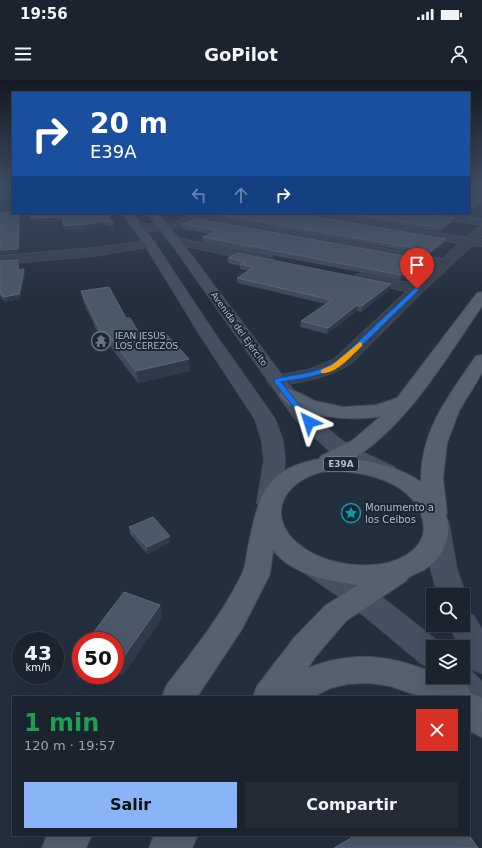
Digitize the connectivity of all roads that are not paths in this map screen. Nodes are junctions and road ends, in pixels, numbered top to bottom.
1 (135, 223) edge
2 (160, 223) edge
3 (182, 223) edge
4 (220, 223) edge
5 (353, 223) edge
6 (138, 227) junction
7 (164, 227) junction
8 (482, 230) edge
9 (175, 241) junction
10 (475, 243) edge
11 (150, 244) junction
12 (0, 260) edge
13 (276, 261) edge
14 (445, 263) junction
15 (346, 275) edge
16 (417, 289) junction
17 (482, 296) edge
18 (482, 360) edge
19 (282, 388) junction
20 (405, 401) junction
21 (348, 454) junction
22 (304, 469) junction
23 (394, 475) junction
24 (269, 503) junction
25 (436, 520) junction
26 (305, 561) junction
27 (416, 562) junction
28 (450, 588) edge
29 (360, 596) junction
30 (468, 632) edge
31 (426, 649) edge
32 (482, 660) edge
33 (463, 684) edge
34 (179, 696) edge
35 (270, 696) edge
36 (286, 696) edge
37 (453, 696) edge
38 (482, 704) edge
39 (470, 709) edge
40 (482, 721) edge
41 (71, 836) edge
42 (177, 836) edge
43 (62, 848) edge
44 (169, 848) edge

1 - 6 main road
2 - 7 main road, Avenida del Ejército
3 - 7 street
4 - 14 street
5 - 10 street
6 - 7 street
6 - 11 main road
7 - 9 main road, Avenida del Ejército
8 - 10 street
9 - 13 street
9 - 19 main road, Avenida del Ejército
10 - 14 street
11 - 12 street
11 - 24 main road
14 - 16 street
15 - 16 street
16 - 19 street
17 - 20 main road, E39A
18 - 25 main road, E39A
19 - 20 main road
19 - 21 main road, Avenida del Ejército
20 - 21 main road, E39A
21 - 22 main road, E39A
21 - 23 main road, Avenida del Ejército
22 - 23 main road, E39A
22 - 24 main road, E39A
23 - 25 main road, E39A
24 - 26 main road, E39A
24 - 34 main road, E39A
25 - 27 main road, E39A
25 - 28 main road
26 - 27 main road, E39A
26 - 29 main road
27 - 29 main road, E39A
29 - 31 main road
29 - 35 main road, E39A
30 - 32 main road
33 - 38 main road
36 - 37 main road
39 - 40 main road
41 - 43 main road
42 - 44 main road

